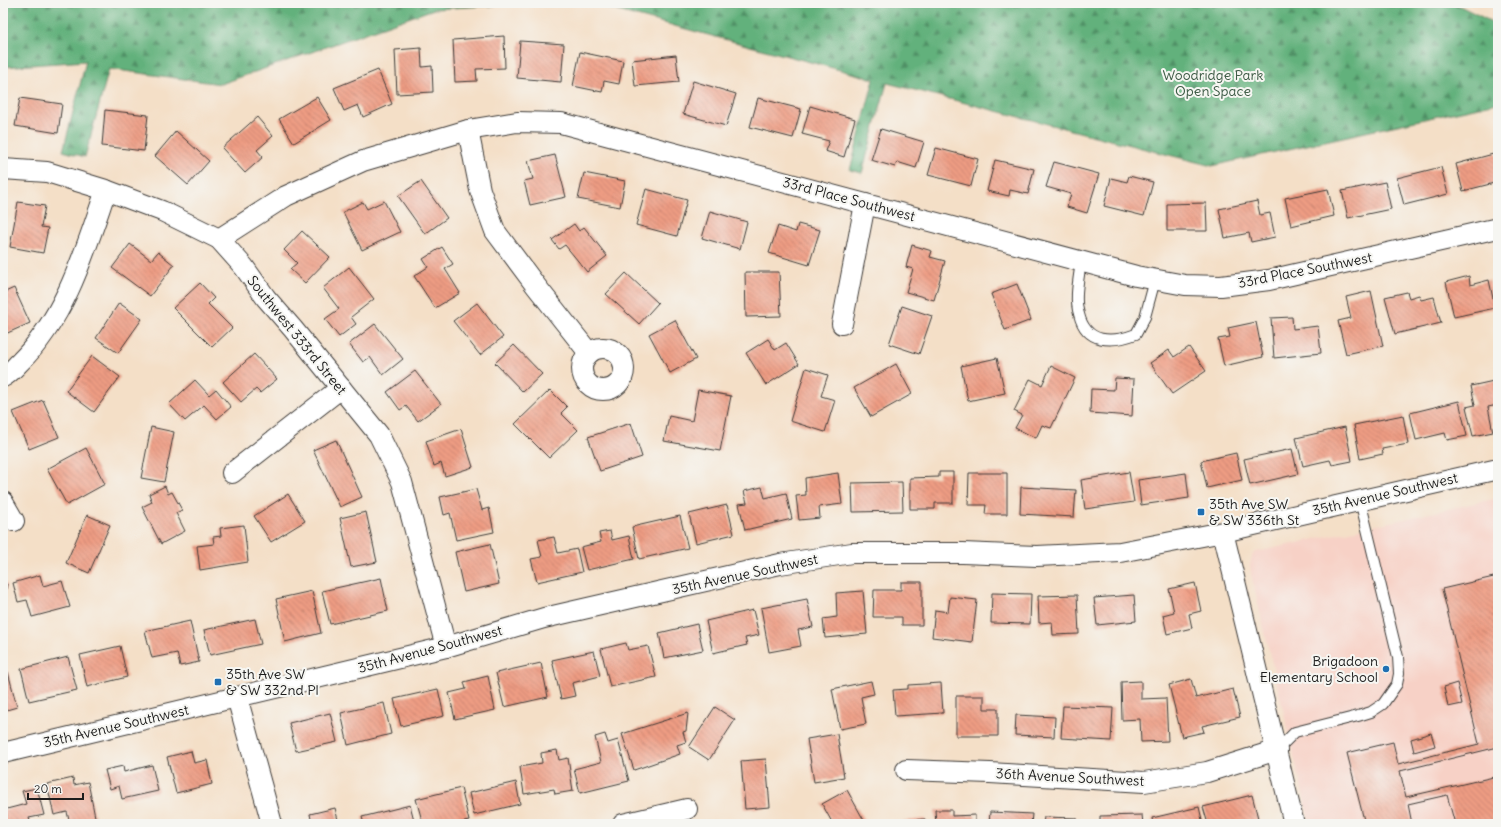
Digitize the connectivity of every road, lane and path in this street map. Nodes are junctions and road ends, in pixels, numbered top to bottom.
1 (468, 130) junction
2 (3, 168) edge
3 (106, 190) junction
4 (865, 204) junction
5 (1498, 228) edge
6 (219, 239) junction
7 (1081, 261) junction
8 (1155, 280) junction
9 (842, 324) dead end
10 (589, 353) dead end
11 (3, 377) edge
12 (341, 388) junction
13 (1498, 469) edge
14 (232, 473) dead end
15 (1360, 500) junction
16 (3, 502) edge
17 (14, 521) dead end
18 (1223, 532) junction
19 (446, 647) junction
20 (237, 697) junction
21 (1277, 750) junction
22 (3, 753) edge
23 (906, 770) dead end
24 (688, 809) dead end
25 (272, 824) edge
26 (623, 824) edge
27 (1294, 824) edge

1 - 4 street, 33rd Place Southwest
1 - 6 street, 33rd Place Southwest
1 - 10 street
2 - 3 street, Southwest 333rd Street
3 - 6 street, Southwest 333rd Street
3 - 11 street
4 - 7 street, 33rd Place Southwest
4 - 9 street
5 - 8 street, 33rd Place Southwest
6 - 12 street, Southwest 333rd Street
7 - 8 street, 33rd Place Southwest
7 - 8 lane
12 - 14 street
12 - 19 street, Southwest 333rd Street
13 - 15 street, 35th Avenue Southwest
15 - 18 street, 35th Avenue Southwest
15 - 21 lane
16 - 17 street
18 - 19 street, 35th Avenue Southwest
18 - 21 street
19 - 20 street, 35th Avenue Southwest
20 - 22 street, 35th Avenue Southwest
20 - 25 street
21 - 23 street, 36th Avenue Southwest
21 - 27 street
24 - 26 street

